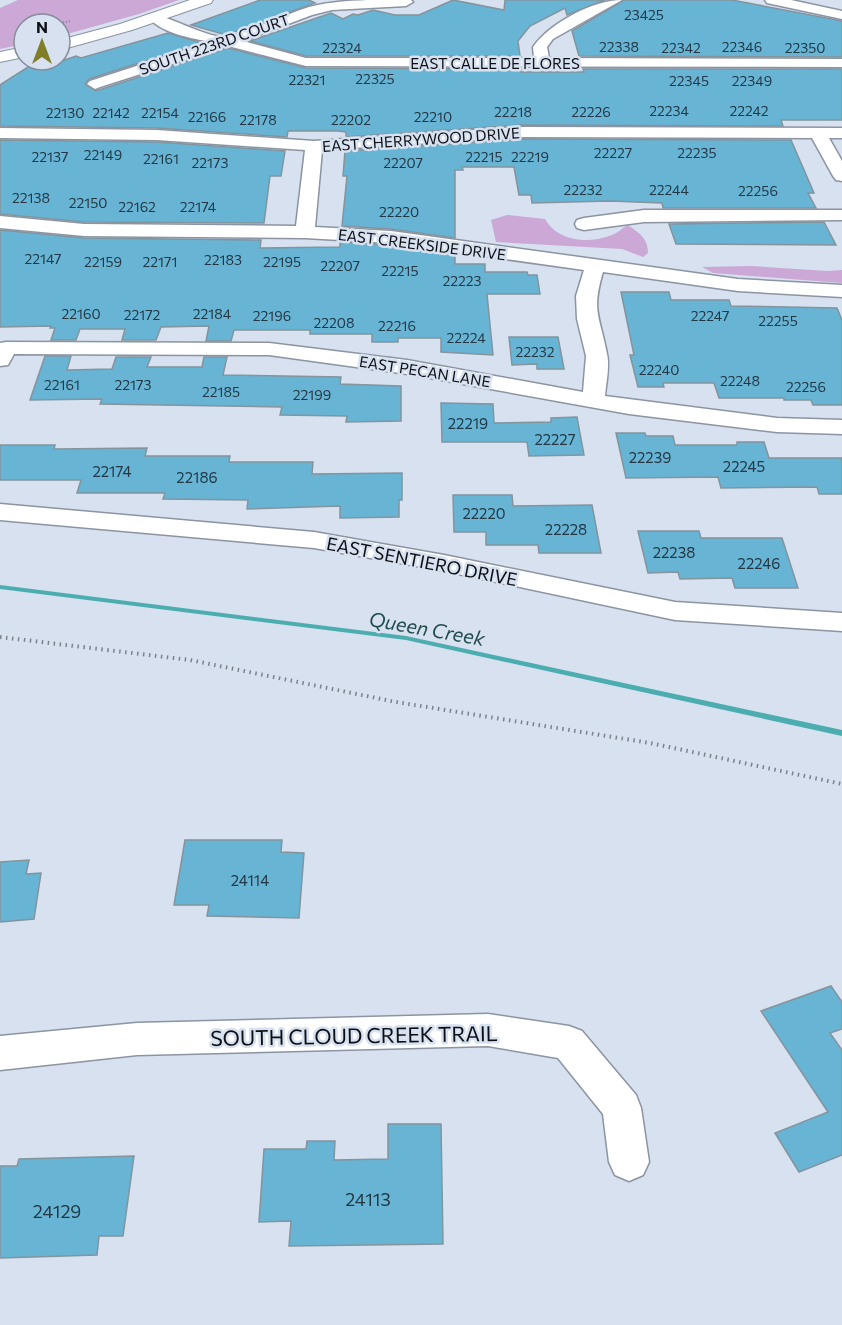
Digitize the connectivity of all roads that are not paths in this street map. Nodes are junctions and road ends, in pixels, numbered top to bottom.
1 (205, 0) edge
2 (615, 0) edge
3 (772, 0) edge
4 (406, 2) dead end
5 (842, 15) edge
6 (156, 18) junction
7 (226, 41) junction
8 (72, 42) edge
9 (542, 63) junction
10 (842, 63) edge
11 (94, 84) dead end
12 (818, 132) junction
13 (842, 133) edge
14 (0, 134) edge
15 (314, 146) junction
16 (842, 176) edge
17 (842, 215) edge
18 (0, 222) edge
19 (584, 224) dead end
20 (305, 232) junction
21 (595, 266) junction
22 (842, 291) edge
23 (3, 354) edge
24 (594, 399) junction
25 (842, 427) edge
26 (0, 512) edge
27 (842, 622) edge
28 (0, 1053) edge
29 (629, 1162) dead end

1 - 6 street
2 - 9 street
3 - 5 street
4 - 7 street, SOUTH 223RD COURT
6 - 7 street, EAST CALLE DE FLORES
6 - 8 street
7 - 9 street, EAST CALLE DE FLORES
7 - 11 street, SOUTH 223RD COURT
9 - 10 street, EAST CALLE DE FLORES
12 - 13 street, EAST CHERRYWOOD DRIVE
12 - 15 street, EAST CHERRYWOOD DRIVE
12 - 16 street
14 - 15 street, EAST CHERRYWOOD DRIVE
15 - 20 street
17 - 19 street
18 - 20 street, EAST CREEKSIDE DRIVE
20 - 21 street, EAST CREEKSIDE DRIVE
21 - 22 street, EAST CREEKSIDE DRIVE
21 - 24 street
23 - 24 street, EAST PECAN LANE
24 - 25 street, EAST PECAN LANE
26 - 27 street, EAST SENTIERO DRIVE
28 - 29 street, SOUTH CLOUD CREEK TRAIL

